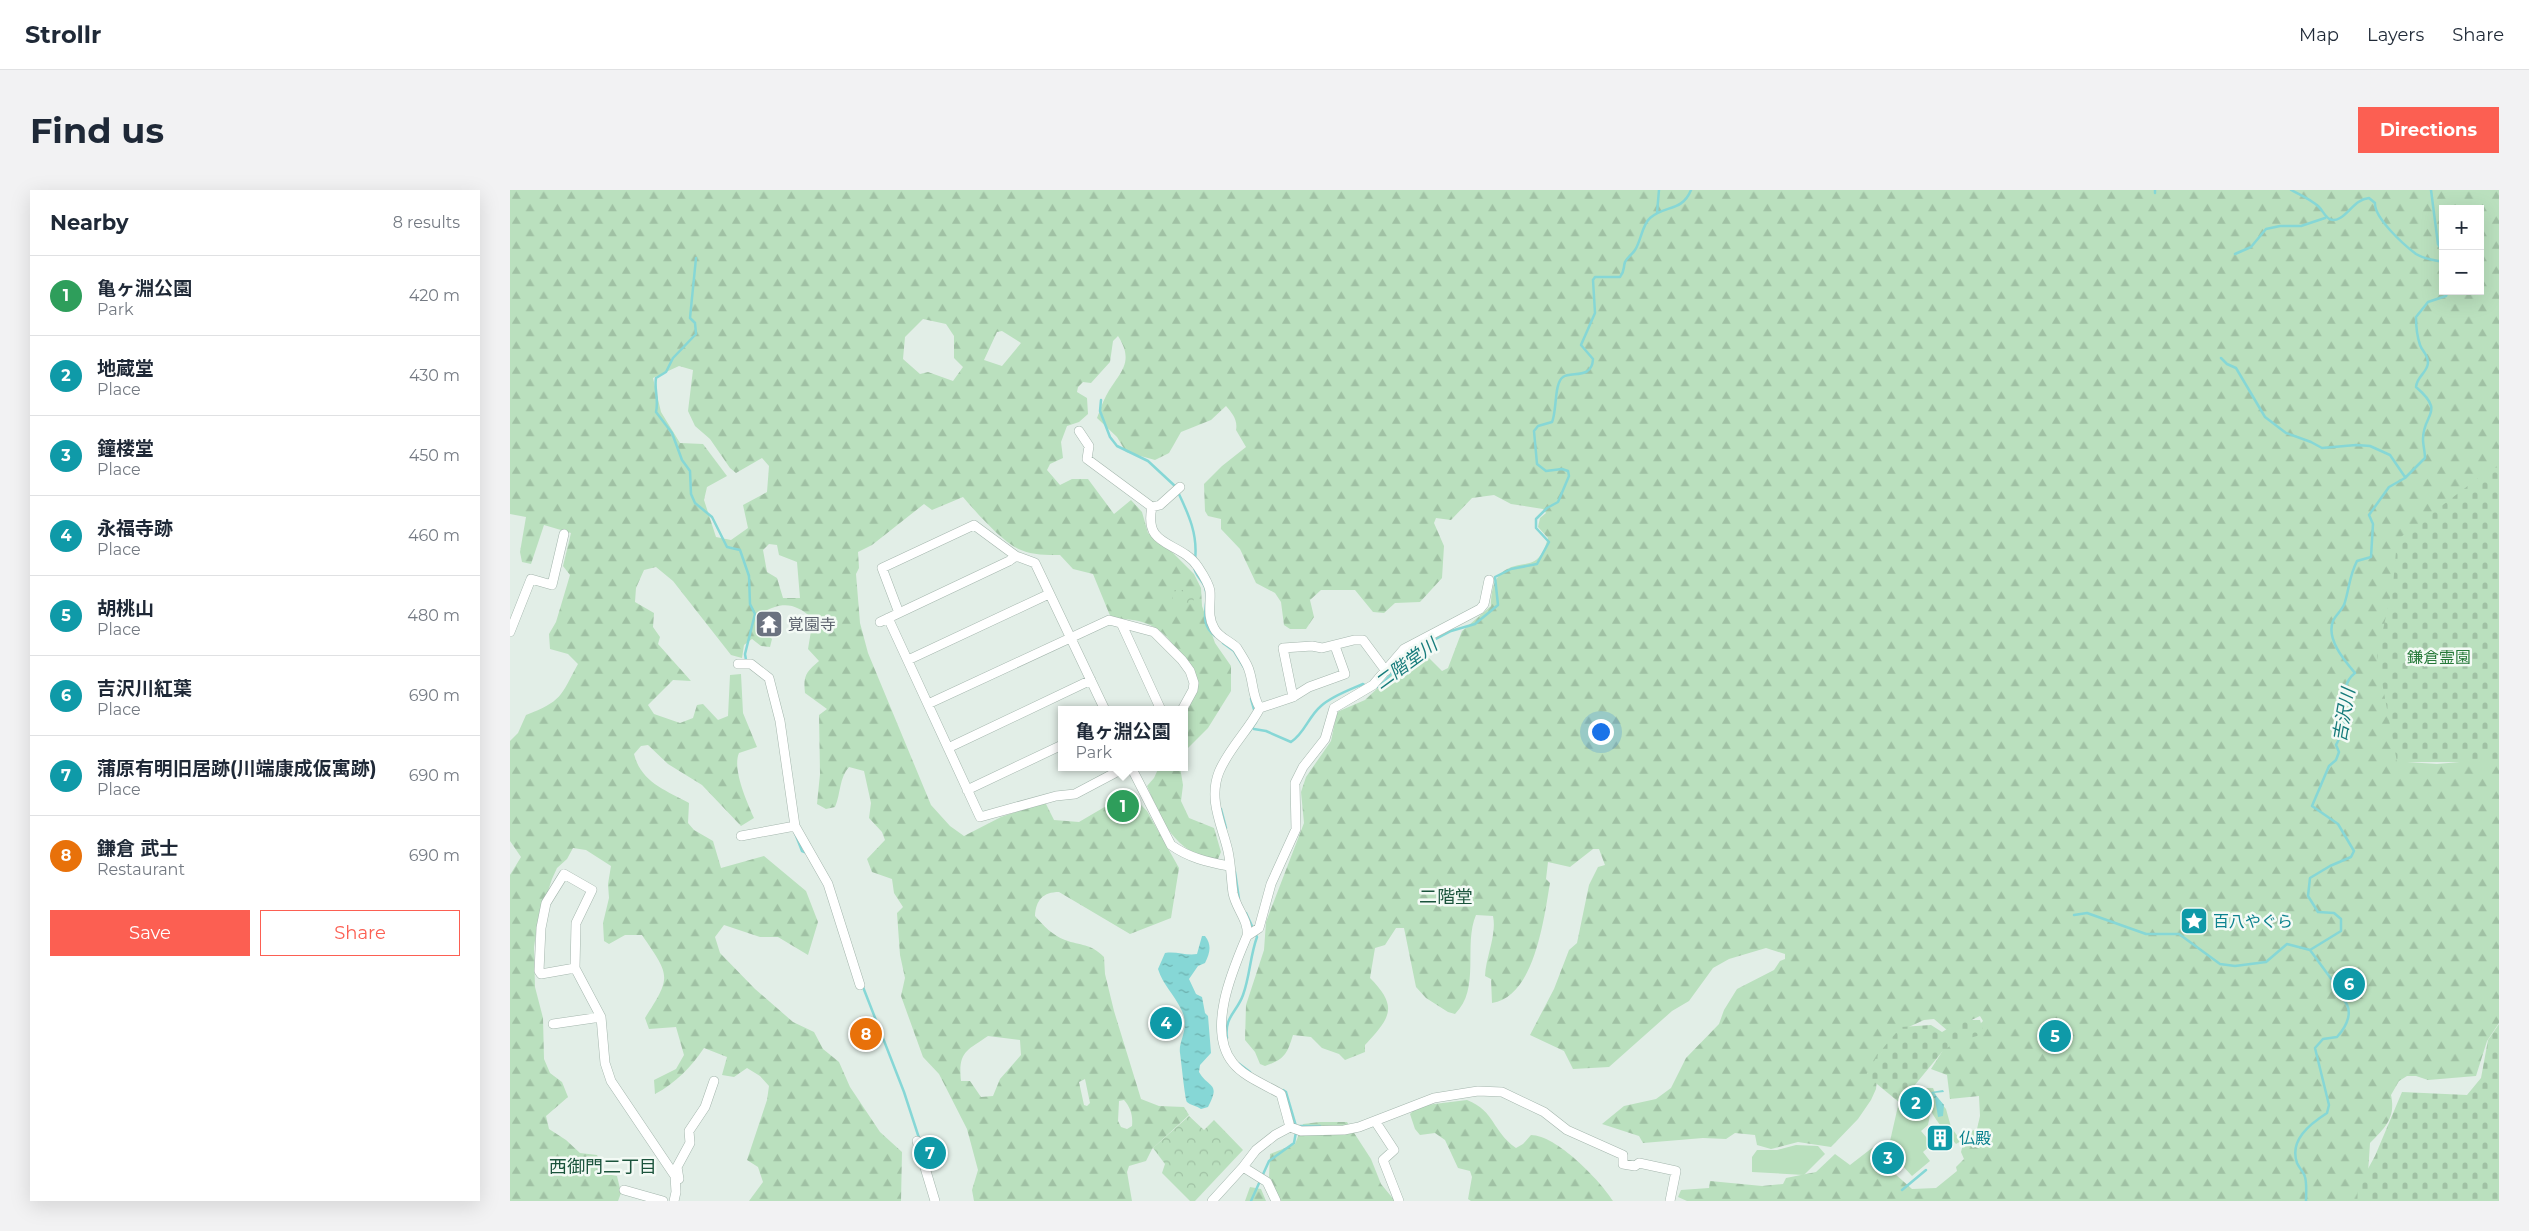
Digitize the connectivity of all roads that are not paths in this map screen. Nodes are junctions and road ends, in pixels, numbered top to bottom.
1 (1079, 431) dead end
2 (1180, 487) dead end
3 (1152, 507) junction
4 (564, 534) dead end
5 (1016, 556) junction
6 (1489, 580) dead end
7 (1050, 594) junction
8 (899, 613) junction
9 (1122, 625) junction
10 (510, 632) edge
11 (1070, 637) junction
12 (1335, 646) junction
13 (908, 660) junction
14 (738, 664) dead end
15 (1386, 671) junction
16 (1091, 680) junction
17 (1293, 697) junction
18 (928, 704) junction
19 (1102, 706) edge
20 (1159, 706) edge
21 (1184, 706) edge
22 (1257, 712) junction
23 (1058, 747) edge
24 (948, 748) junction
25 (1118, 771) edge
26 (1133, 771) edge
27 (967, 790) junction
28 (795, 826) junction
29 (741, 836) dead end
30 (1229, 866) junction
31 (1247, 936) junction
32 (575, 968) junction
33 (860, 985) dead end
34 (602, 1017) junction
35 (552, 1024) dead end
36 (714, 1081) dead end
37 (1375, 1121) junction
38 (1290, 1127) junction
39 (917, 1141) dead end
40 (1243, 1167) junction
41 (624, 1190) dead end
42 (676, 1192) junction
43 (663, 1201) edge
44 (674, 1201) edge
45 (936, 1201) edge
46 (1212, 1201) edge
47 (1276, 1201) edge
48 (1399, 1201) edge
49 (1670, 1201) edge

1 - 3 street
2 - 3 street
3 - 22 street
4 - 10 street
5 - 7 street
5 - 8 street
5 - 8 street
6 - 15 street
7 - 11 street
7 - 13 street
8 - 13 street
9 - 11 street
9 - 20 street
9 - 21 street
11 - 16 street
11 - 18 street
12 - 15 street
12 - 17 street
12 - 17 street
13 - 18 street
14 - 28 street
15 - 31 street
16 - 19 street
16 - 24 street
17 - 22 street
18 - 24 street
22 - 30 street
23 - 27 street
24 - 27 street
25 - 27 street
26 - 30 street
28 - 29 street
28 - 33 street
30 - 31 street
31 - 38 street
32 - 32 street
32 - 34 street
34 - 35 street
34 - 42 street
36 - 42 street
37 - 38 street
37 - 48 street
37 - 49 street
38 - 40 street
39 - 45 street
40 - 46 street
40 - 47 street
41 - 43 street
42 - 44 street

